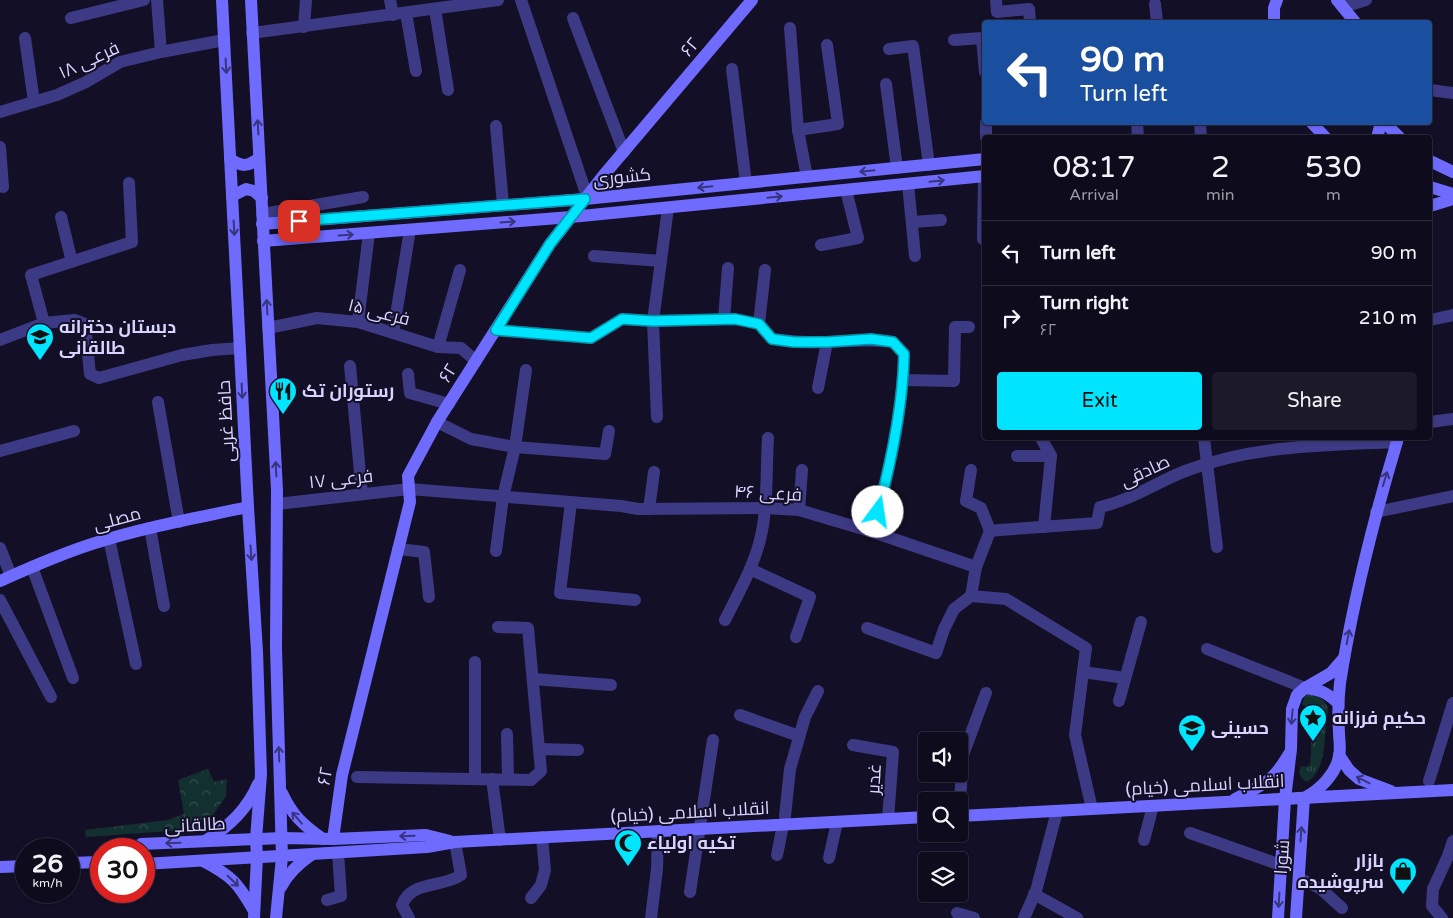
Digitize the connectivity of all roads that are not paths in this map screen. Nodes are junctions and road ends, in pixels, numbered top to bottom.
1 (144, 0) edge
2 (156, 0) edge
3 (222, 0) edge
4 (251, 0) edge
5 (306, 0) edge
6 (390, 0) edge
7 (498, 0) edge
8 (521, 0) edge
9 (752, 0) edge
10 (996, 0) edge
11 (1366, 0) edge
12 (1275, 2) edge
13 (1339, 2) edge
14 (1155, 4) dead end
15 (435, 9) junction
16 (406, 13) junction
17 (393, 15) junction
18 (70, 18) dead end
19 (573, 18) dead end
20 (1030, 20) edge
21 (1157, 20) edge
22 (1274, 20) edge
23 (1354, 20) edge
24 (304, 27) junction
25 (790, 28) dead end
26 (252, 34) junction
27 (25, 38) dead end
28 (982, 38) edge
29 (224, 40) junction
30 (954, 40) dead end
31 (827, 45) dead end
32 (889, 49) dead end
33 (161, 52) junction
34 (732, 69) dead end
35 (416, 70) dead end
36 (886, 84) dead end
37 (448, 90) dead end
38 (1432, 90) edge
39 (1453, 94) edge
40 (34, 102) junction
41 (0, 112) edge
42 (1314, 125) edge
43 (1385, 125) edge
44 (496, 126) dead end
45 (798, 130) junction
46 (1323, 135) edge
47 (1397, 135) edge
48 (0, 147) edge
49 (624, 152) junction
50 (259, 158) junction
51 (230, 159) junction
52 (982, 159) edge
53 (1432, 162) edge
54 (929, 165) junction
55 (896, 168) junction
56 (1453, 172) edge
57 (982, 176) edge
58 (807, 177) junction
59 (129, 183) dead end
60 (746, 183) junction
61 (908, 184) junction
62 (3, 187) dead end
63 (1432, 188) edge
64 (846, 190) junction
65 (1453, 194) edge
66 (232, 196) junction
67 (363, 196) dead end
68 (586, 197) junction
69 (262, 198) junction
70 (1453, 199) edge
71 (503, 205) junction
72 (1432, 205) edge
73 (668, 208) junction
74 (61, 217) dead end
75 (571, 217) junction
76 (262, 218) junction
77 (941, 220) dead end
78 (913, 222) junction
79 (410, 230) junction
80 (369, 233) junction
81 (263, 241) junction
82 (821, 245) dead end
83 (594, 256) dead end
84 (915, 256) dead end
85 (660, 261) junction
86 (72, 262) junction
87 (728, 268) dead end
88 (460, 270) dead end
89 (765, 270) dead end
90 (1453, 315) edge
91 (724, 319) junction
92 (1432, 320) edge
93 (653, 321) junction
94 (358, 322) junction
95 (44, 323) junction
96 (759, 324) junction
97 (969, 327) dead end
98 (268, 328) junction
99 (496, 330) junction
100 (393, 333) junction
101 (0, 340) edge
102 (827, 342) junction
103 (438, 347) junction
104 (240, 348) junction
105 (476, 360) junction
106 (350, 366) dead end
107 (526, 370) dead end
108 (408, 374) dead end
109 (904, 380) junction
110 (818, 388) dead end
111 (158, 402) dead end
112 (449, 404) junction
113 (657, 417) dead end
114 (1453, 419) edge
115 (437, 422) junction
116 (1432, 422) edge
117 (74, 431) dead end
118 (610, 431) dead end
119 (768, 438) dead end
120 (1042, 440) edge
121 (1204, 440) edge
122 (1397, 440) edge
123 (1328, 441) edge
124 (1284, 443) edge
125 (515, 447) junction
126 (0, 451) edge
127 (1017, 456) dead end
128 (1051, 456) junction
129 (1207, 465) junction
130 (802, 470) dead end
131 (971, 470) dead end
132 (654, 472) dead end
133 (409, 489) junction
134 (362, 494) junction
135 (503, 496) junction
136 (1453, 496) edge
137 (571, 502) junction
138 (277, 504) junction
139 (248, 507) junction
140 (765, 508) junction
141 (649, 509) junction
142 (799, 510) junction
143 (1376, 512) junction
144 (179, 522) junction
145 (1044, 527) junction
146 (150, 528) junction
147 (990, 531) junction
148 (873, 532) junction
149 (109, 539) junction
150 (1217, 547) dead end
151 (0, 548) edge
152 (398, 549) junction
153 (496, 551) dead end
154 (32, 567) junction
155 (976, 567) junction
156 (750, 569) junction
157 (6, 579) edge
158 (971, 596) junction
159 (429, 597) dead end
160 (0, 600) edge
161 (635, 600) dead end
162 (164, 606) dead end
163 (724, 620) dead end
164 (1141, 622) dead end
165 (498, 627) dead end
166 (867, 628) dead end
167 (796, 637) dead end
168 (276, 648) junction
169 (1206, 649) dead end
170 (257, 651) junction
171 (1344, 658) junction
172 (475, 662) dead end
173 (136, 664) dead end
174 (1083, 672) junction
175 (73, 678) dead end
176 (1125, 678) junction
177 (533, 679) junction
178 (611, 685) dead end
179 (1305, 688) junction
180 (818, 691) dead end
181 (986, 694) dead end
182 (52, 697) dead end
183 (1120, 701) dead end
184 (1338, 702) junction
185 (1453, 703) edge
186 (740, 715) dead end
187 (507, 734) dead end
188 (799, 736) junction
189 (713, 740) dead end
190 (853, 745) dead end
191 (539, 749) junction
192 (1291, 749) junction
193 (578, 750) dead end
194 (1339, 755) junction
195 (261, 774) junction
196 (357, 777) dead end
197 (475, 778) junction
198 (492, 779) junction
199 (508, 779) junction
200 (1429, 781) dead end
201 (280, 789) junction
202 (1453, 790) edge
203 (961, 792) edge
204 (1396, 793) junction
205 (1304, 798) junction
206 (1285, 799) junction
207 (1230, 802) junction
208 (1153, 806) junction
209 (1092, 809) junction
210 (1057, 811) junction
211 (968, 816) edge
212 (918, 818) edge
213 (784, 820) junction
214 (888, 820) junction
215 (837, 822) junction
216 (698, 829) junction
217 (658, 831) junction
218 (1190, 832) dead end
219 (282, 838) junction
220 (542, 838) junction
221 (256, 839) junction
222 (328, 839) junction
223 (500, 840) junction
224 (1144, 840) dead end
225 (1453, 841) edge
226 (204, 842) junction
227 (455, 842) junction
228 (155, 844) edge
229 (338, 853) junction
230 (312, 854) junction
231 (777, 854) dead end
232 (282, 857) junction
233 (257, 858) junction
234 (829, 858) dead end
235 (203, 861) junction
236 (155, 863) edge
237 (1281, 865) junction
238 (15, 866) edge
239 (0, 867) edge
240 (1299, 878) junction
241 (690, 892) dead end
242 (278, 894) junction
243 (1034, 894) junction
244 (531, 898) dead end
245 (327, 900) dead end
246 (1342, 908) dead end
247 (957, 913) dead end
248 (254, 914) edge
249 (655, 917) edge
250 (276, 918) edge
251 (409, 918) edge
252 (974, 918) edge
253 (1024, 918) edge
254 (1077, 918) edge
255 (1278, 918) edge
256 (1296, 918) edge
257 (1442, 918) edge

1 - 18 street
2 - 33 street
3 - 29 main road, حافظ غربی
4 - 26 main road
5 - 24 street
6 - 17 street
7 - 15 street
8 - 68 street
9 - 49 main road, ۶۲
10 - 20 street
11 - 13 street
12 - 22 main road
13 - 23 main road
14 - 21 street
15 - 16 street
15 - 37 street
16 - 17 street
16 - 35 street
17 - 24 street
19 - 49 street
24 - 26 street
25 - 45 street
50 -> 26 main road
27 - 40 street
28 - 30 street
29 - 33 street, فرعی ۱۸
29 -> 51 main road, حافظ غربی
31 - 45 street
32 - 54 street
33 - 40 street, فرعی ۱۸
34 - 60 street
36 - 55 street
38 - 39 street
40 - 41 street, فرعی ۱۸
42 - 46 main road
43 - 47 main road
44 - 71 street
45 - 58 street
48 - 62 street
49 - 68 main road, ۶۲
50 - 51 main road
50 - 69 main road
51 - 66 main road, حافظ غربی
52 - 54 main road, کشوری
53 - 56 main road
54 - 55 main road, کشوری
55 -> 58 main road, کشوری
61 -> 57 main road, کشوری
58 - 60 main road, کشوری
59 - 86 street
60 -> 68 main road, کشوری
61 - 64 main road, کشوری
61 - 78 street
63 - 65 main road
73 -> 64 main road, کشوری
64 - 82 street
66 - 69 main road
66 -> 104 main road, حافظ غربی
67 - 76 street
68 - 71 main road, کشوری
68 - 75 main road, ۶۲
69 - 76 main road
70 - 72 main road
71 - 76 main road, کشوری
73 - 75 main road, کشوری
73 - 85 street
74 - 86 street
79 -> 75 main road, کشوری
75 - 99 main road, ۶۲
76 - 81 main road
77 - 78 street
78 - 84 street
79 - 80 main road, کشوری
79 - 100 street
81 -> 80 main road, کشوری
80 - 94 street
98 -> 81 main road
83 - 85 street
85 - 93 street
86 - 95 street
87 - 91 street
88 - 103 street
89 - 96 street
90 - 92 street
91 - 93 street
91 - 96 street
93 - 99 street
93 - 113 street
94 - 98 street, فرعی ۱۵
94 - 100 street, فرعی ۱۵
95 - 101 street
95 - 104 street
96 - 102 street
97 - 109 street
138 -> 98 main road
99 - 105 main road, ۶۲
100 - 103 street, فرعی ۱۵
102 - 109 street
102 - 110 street
103 - 105 street, فرعی ۱۵
104 -> 139 main road, حافظ غربی
105 - 112 main road, ۶۲
106 - 134 street
107 - 125 street
108 - 112 street
109 - 148 street
111 - 144 street
112 - 115 main road, ۶۲
114 - 116 street
115 - 125 street
115 - 133 main road, ۶۲
117 - 126 street
118 - 125 street
119 - 140 street
120 - 128 street
121 - 129 street
122 - 123 street, صادقی
143 -> 122 main road
123 - 124 street, صادقی
124 - 129 street, صادقی
125 - 135 street
127 - 128 street
128 - 145 street
129 - 145 street, صادقی
129 - 150 street
130 - 142 street
131 - 147 street
132 - 141 street
133 - 134 street, فرعی ۱۷
133 - 135 street, فرعی ۴۶
133 - 152 main road, ۶۲
134 - 138 street, فرعی ۱۷
135 - 137 street, فرعی ۴۶
135 - 153 street
136 - 143 street
137 - 141 street, فرعی ۴۶
137 - 161 street
138 - 168 main road
139 - 144 main road, مصلی
139 -> 170 main road, حافظ غربی
140 - 141 street, فرعی ۴۶
140 - 142 street, فرعی ۴۶
140 - 156 street
142 - 148 street, فرعی ۴۶
171 -> 143 main road
144 - 146 main road, مصلی
145 - 147 street, صادقی
146 - 149 main road, مصلی
146 - 162 street
147 - 155 street
148 - 155 street, فرعی ۴۶
149 - 154 main road, مصلی
149 - 173 street
151 - 157 street
152 - 159 street
152 - 222 main road, ۶۲
154 - 157 main road, مصلی
154 - 175 street
155 - 158 street
156 - 163 street
156 - 167 street
158 - 166 street
158 - 174 street
160 - 182 street
164 - 176 street
165 - 177 street
168 - 170 main road
201 -> 168 main road
169 - 179 street
170 - 195 main road, حافظ غربی
171 - 179 main road
171 - 184 main road
172 - 197 street
174 - 176 street
174 - 209 street
176 - 183 street
177 - 178 street
177 - 191 street
179 - 184 main road
179 -> 192 main road, شورا
180 - 188 street
181 - 203 street
184 - 194 main road
185 - 200 street
186 - 188 street
187 - 199 street
188 - 213 street
189 - 216 street
190 - 214 street, غدیر
191 - 193 street
191 - 199 street
192 - 206 main road, شورا
192 - 207 main road
204 -> 194 main road
194 - 205 main road
195 - 221 main road, حافظ غربی
195 - 226 main road
196 - 197 street
197 - 198 street
198 - 199 street
198 - 223 street
201 - 219 main road
222 -> 201 main road
202 - 204 main road, انقلاب اسلامی (خیام)
204 - 205 main road, انقلاب اسلامی (خیام)
205 - 206 main road, انقلاب اسلامی (خیام)
240 -> 205 main road, شورا
206 - 207 main road, انقلاب اسلامی (خیام)
206 - 237 main road, شورا
207 - 208 main road, انقلاب اسلامی (خیام)
208 - 209 main road, انقلاب اسلامی (خیام)
208 - 224 street
209 - 210 main road, انقلاب اسلامی (خیام)
210 - 211 main road, انقلاب اسلامی (خیام)
210 - 243 street
212 - 214 main road, انقلاب اسلامی (خیام)
213 - 215 main road, انقلاب اسلامی (خیام)
213 - 216 main road, انقلاب اسلامی (خیام)
213 - 231 street
214 - 215 main road, انقلاب اسلامی (خیام)
215 - 234 street
216 - 217 main road, انقلاب اسلامی (خیام)
216 - 241 street
217 - 220 main road, انقلاب اسلامی (خیام)
217 - 249 street
218 - 237 street
219 - 221 main road, طالقانی
219 - 222 main road, انقلاب اسلامی (خیام)
219 - 232 main road
220 - 223 main road, انقلاب اسلامی (خیام)
220 - 244 street
221 - 226 main road, طالقانی
221 - 233 main road, حافظ غربی
227 -> 222 main road, انقلاب اسلامی (خیام)
223 - 227 main road, انقلاب اسلامی (خیام)
225 - 257 street
226 -> 228 main road, طالقانی
227 - 229 main road, انقلاب اسلامی (خیام)
227 - 251 street
229 - 230 main road, انقلاب اسلامی (خیام)
229 - 245 street
230 - 232 main road, انقلاب اسلامی (خیام)
230 - 242 main road
232 - 233 main road, طالقانی
232 - 242 main road
233 - 235 main road, طالقانی
233 - 248 main road, حافظ غربی
235 - 236 main road, طالقانی
235 -> 248 main road
237 -> 255 main road, شورا
238 - 239 main road
240 - 246 street
240 - 256 main road, شورا
242 - 250 main road
243 - 253 street
243 - 254 street
247 - 252 street

